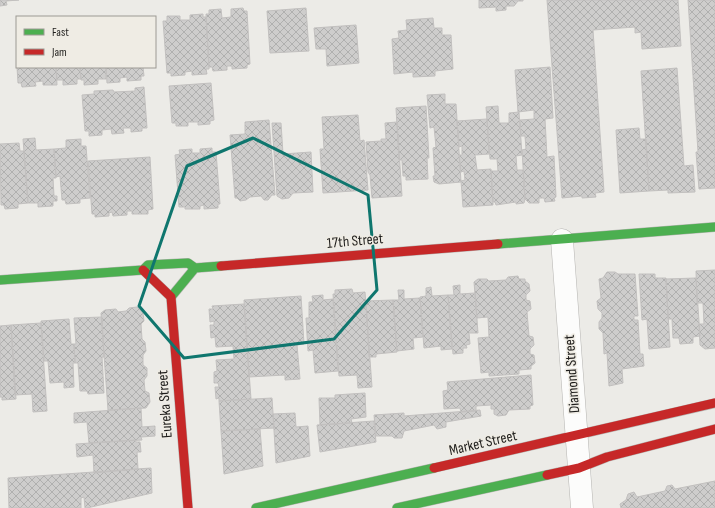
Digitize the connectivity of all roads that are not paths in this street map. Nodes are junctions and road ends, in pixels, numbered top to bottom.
1 (715, 227) edge
2 (562, 240) junction
3 (195, 268) junction
4 (143, 270) junction
5 (0, 280) edge
6 (171, 297) junction
7 (715, 403) edge
8 (715, 429) edge
9 (576, 436) junction
10 (579, 468) junction
11 (188, 508) edge
12 (256, 508) edge
13 (397, 508) edge
14 (582, 508) edge

1 - 2 main road, 17th Street
2 - 3 main road, 17th Street
2 - 9 street, Diamond Street
3 - 4 main road, 17th Street
3 - 6 main road
4 - 5 main road, 17th Street
4 - 6 main road
6 - 11 main road, Eureka Street
7 - 9 main road, Market Street
8 - 10 main road
9 - 10 street, Diamond Street
9 - 12 main road, Market Street
10 - 13 main road
10 - 14 street, Diamond Street

